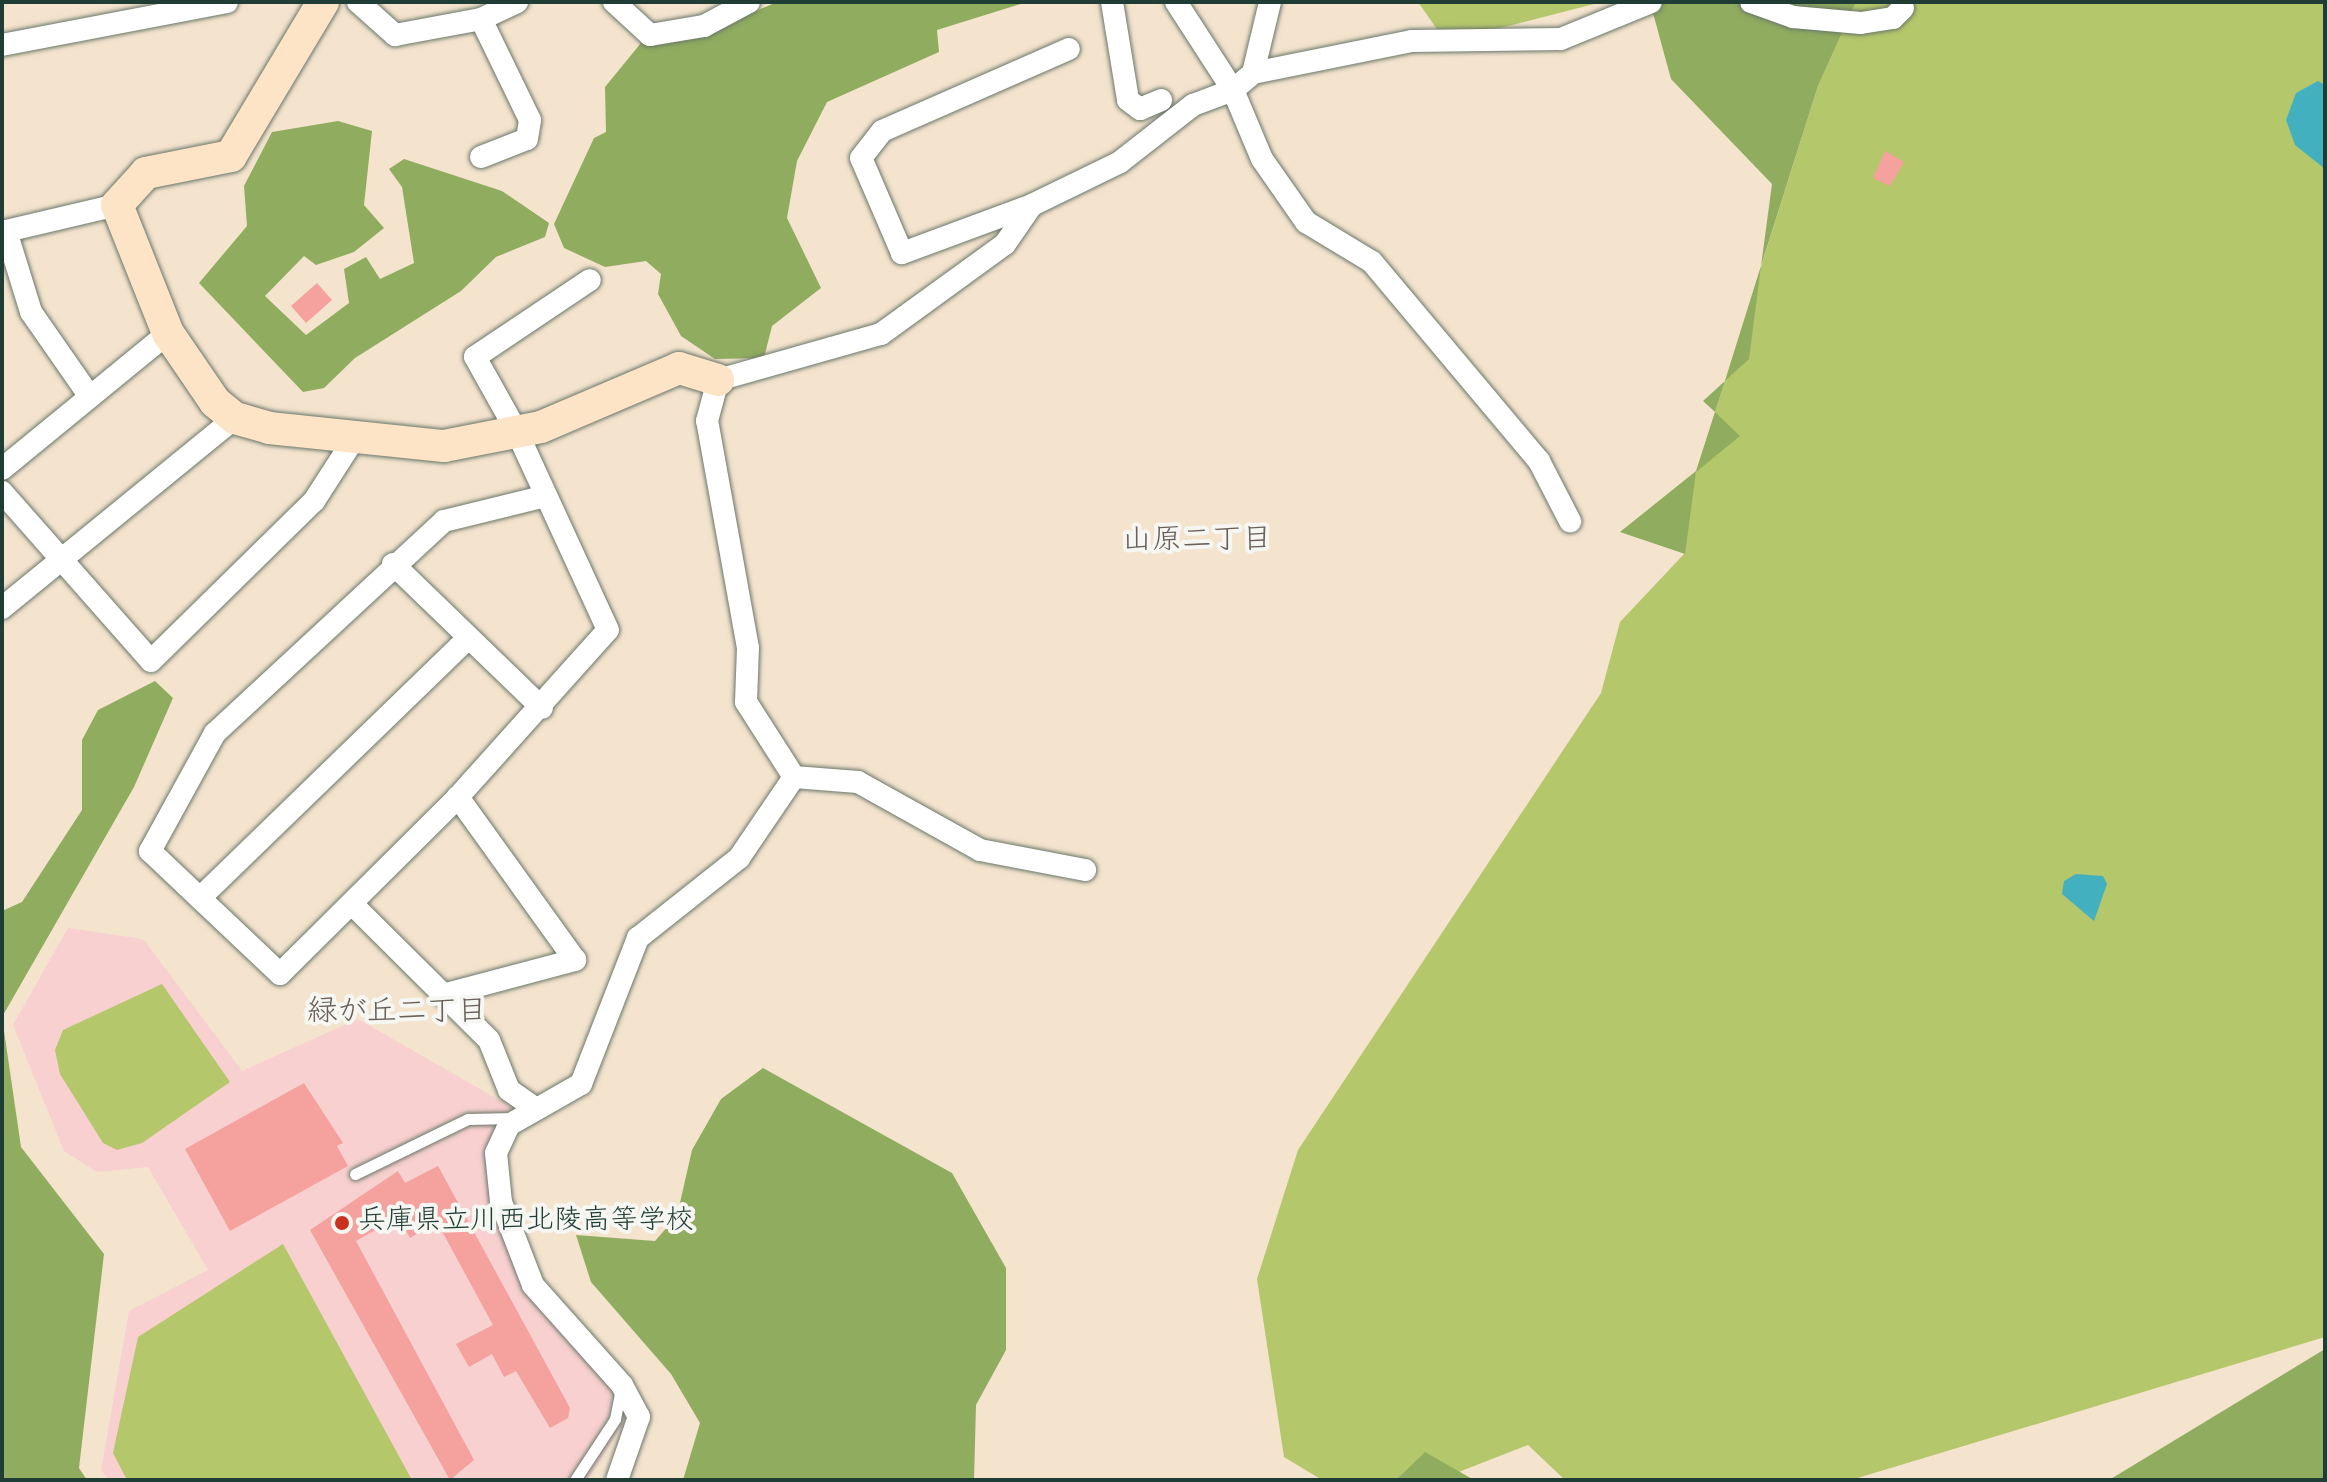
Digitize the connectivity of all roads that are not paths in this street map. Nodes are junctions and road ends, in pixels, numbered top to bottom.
1 (227, 2) edge
2 (323, 2) edge
3 (358, 2) edge
4 (517, 2) edge
5 (614, 2) edge
6 (749, 2) edge
7 (1112, 2) edge
8 (1176, 2) edge
9 (1270, 2) edge
10 (1651, 2) edge
11 (1751, 2) edge
12 (1903, 8) dead end
13 (481, 19) junction
14 (2, 45) edge
15 (1069, 49) dead end
16 (1253, 73) junction
17 (1233, 90) junction
18 (1161, 100) dead end
19 (481, 157) dead end
20 (117, 205) junction
21 (1032, 205) junction
22 (4, 232) edge
23 (590, 280) dead end
24 (168, 333) junction
25 (718, 380) junction
26 (90, 397) junction
27 (235, 418) junction
28 (517, 432) junction
29 (352, 442) junction
30 (3, 466) edge
31 (2, 492) edge
32 (546, 496) junction
33 (1570, 521) dead end
34 (64, 563) junction
35 (393, 564) junction
36 (2, 608) edge
37 (466, 640) junction
38 (542, 708) junction
39 (794, 777) junction
40 (458, 797) junction
41 (1085, 870) dead end
42 (200, 898) junction
43 (354, 906) junction
44 (443, 995) junction
45 (526, 1113) junction
46 (355, 1174) dead end
47 (622, 1385) junction
48 (575, 1480) edge
49 (617, 1480) edge

1 - 14 street
2 - 20 street
3 - 13 street
4 - 13 street
5 - 6 street
7 - 18 street
8 - 17 street
9 - 16 street
10 - 16 street
11 - 12 street
13 - 19 street
15 - 21 street
16 - 17 street
17 - 21 street
17 - 33 street
20 - 22 street
20 - 24 street
21 - 25 street
22 - 26 street
23 - 28 street
24 - 26 street
24 - 27 street
25 - 28 street
25 - 39 street
26 - 30 street
27 - 29 street
27 - 34 street
28 - 29 street
28 - 32 street
29 - 34 street
31 - 34 street
32 - 35 street
32 - 38 street
34 - 36 street
35 - 37 street
35 - 42 street
37 - 38 street
37 - 42 street
38 - 40 street
39 - 41 street
39 - 45 street
40 - 43 street
40 - 44 street
42 - 43 street
43 - 44 street
44 - 45 street
45 - 46 lane
45 - 47 street
47 - 48 lane
47 - 49 street

